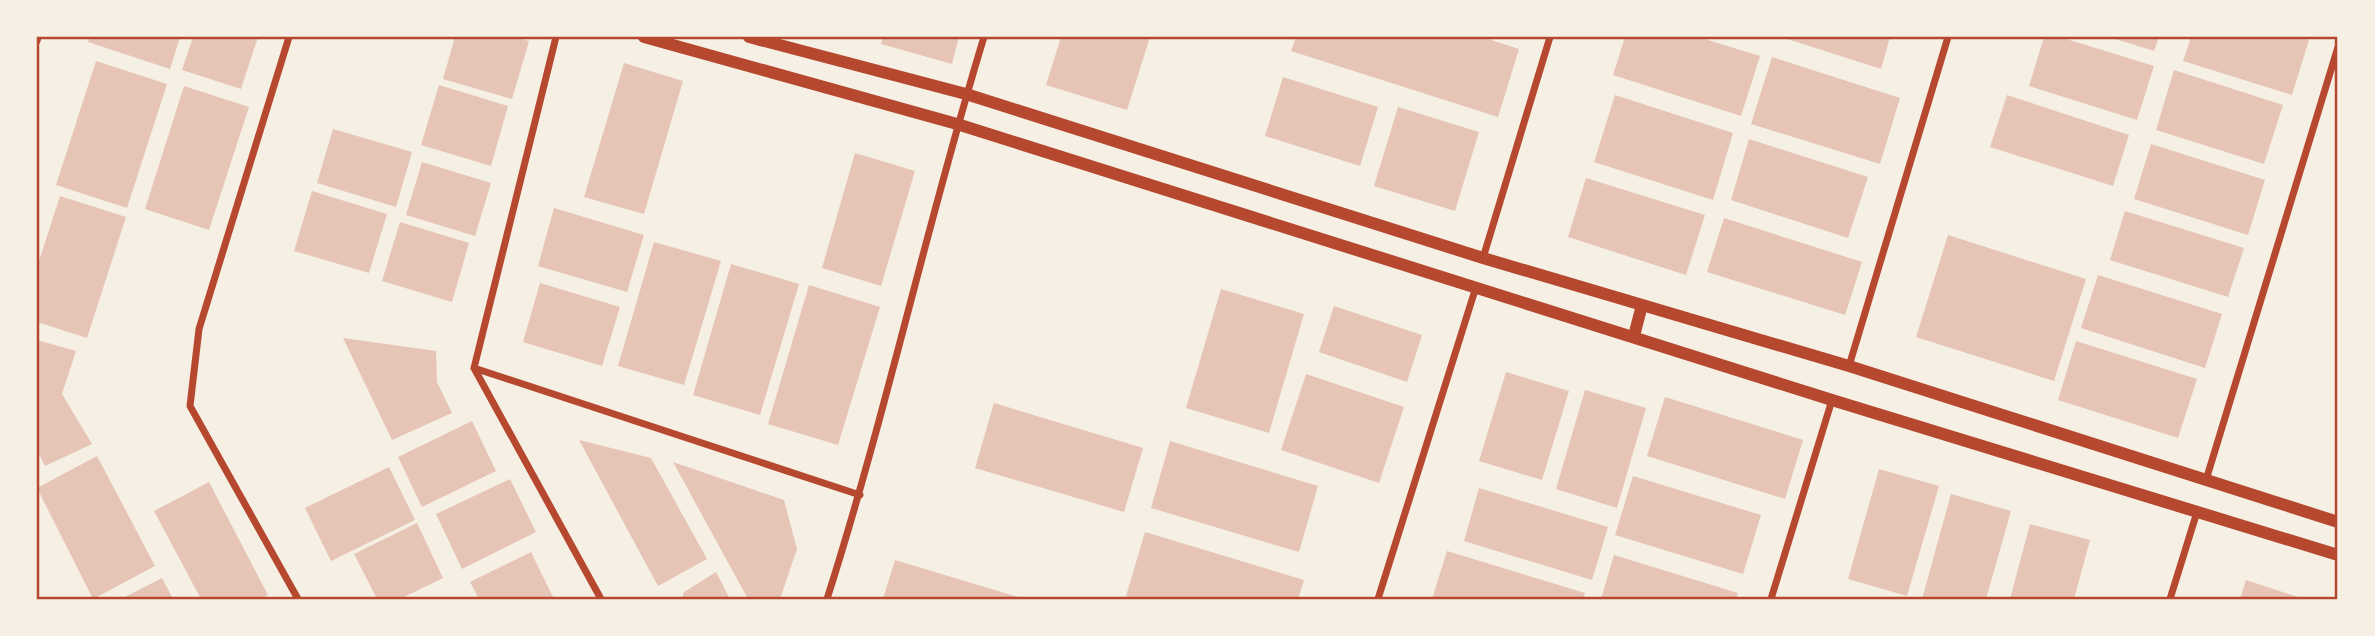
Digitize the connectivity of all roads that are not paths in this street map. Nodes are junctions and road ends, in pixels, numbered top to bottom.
1 (289, 37) edge
2 (556, 37) edge
3 (644, 37) edge
4 (749, 37) edge
5 (984, 37) edge
6 (1550, 37) edge
7 (1948, 37) edge
8 (2338, 47) edge
9 (966, 94) junction
10 (957, 124) junction
11 (1483, 258) junction
12 (1476, 286) junction
13 (1642, 305) junction
14 (1634, 337) junction
15 (1849, 366) junction
16 (474, 368) junction
17 (1832, 400) junction
18 (2206, 480) junction
19 (860, 495) junction
20 (2197, 512) junction
21 (2338, 523) edge
22 (2338, 555) edge
23 (298, 599) edge
24 (601, 599) edge
25 (827, 599) edge
26 (1378, 599) edge
27 (1771, 599) edge
28 (2170, 599) edge

1 - 23 street
2 - 16 street
3 - 10 street
4 - 9 street
5 - 9 street
6 - 11 street
7 - 15 street
8 - 18 street
9 - 10 street
9 - 11 street
10 - 12 street
10 - 19 street
11 - 13 street
12 - 14 street
12 - 26 street
13 - 14 street
13 - 15 street
14 - 17 street
15 - 18 street
16 - 19 street
16 - 24 street
17 - 20 street
17 - 27 street
18 - 21 street
19 - 25 street
20 - 22 street
20 - 28 street

